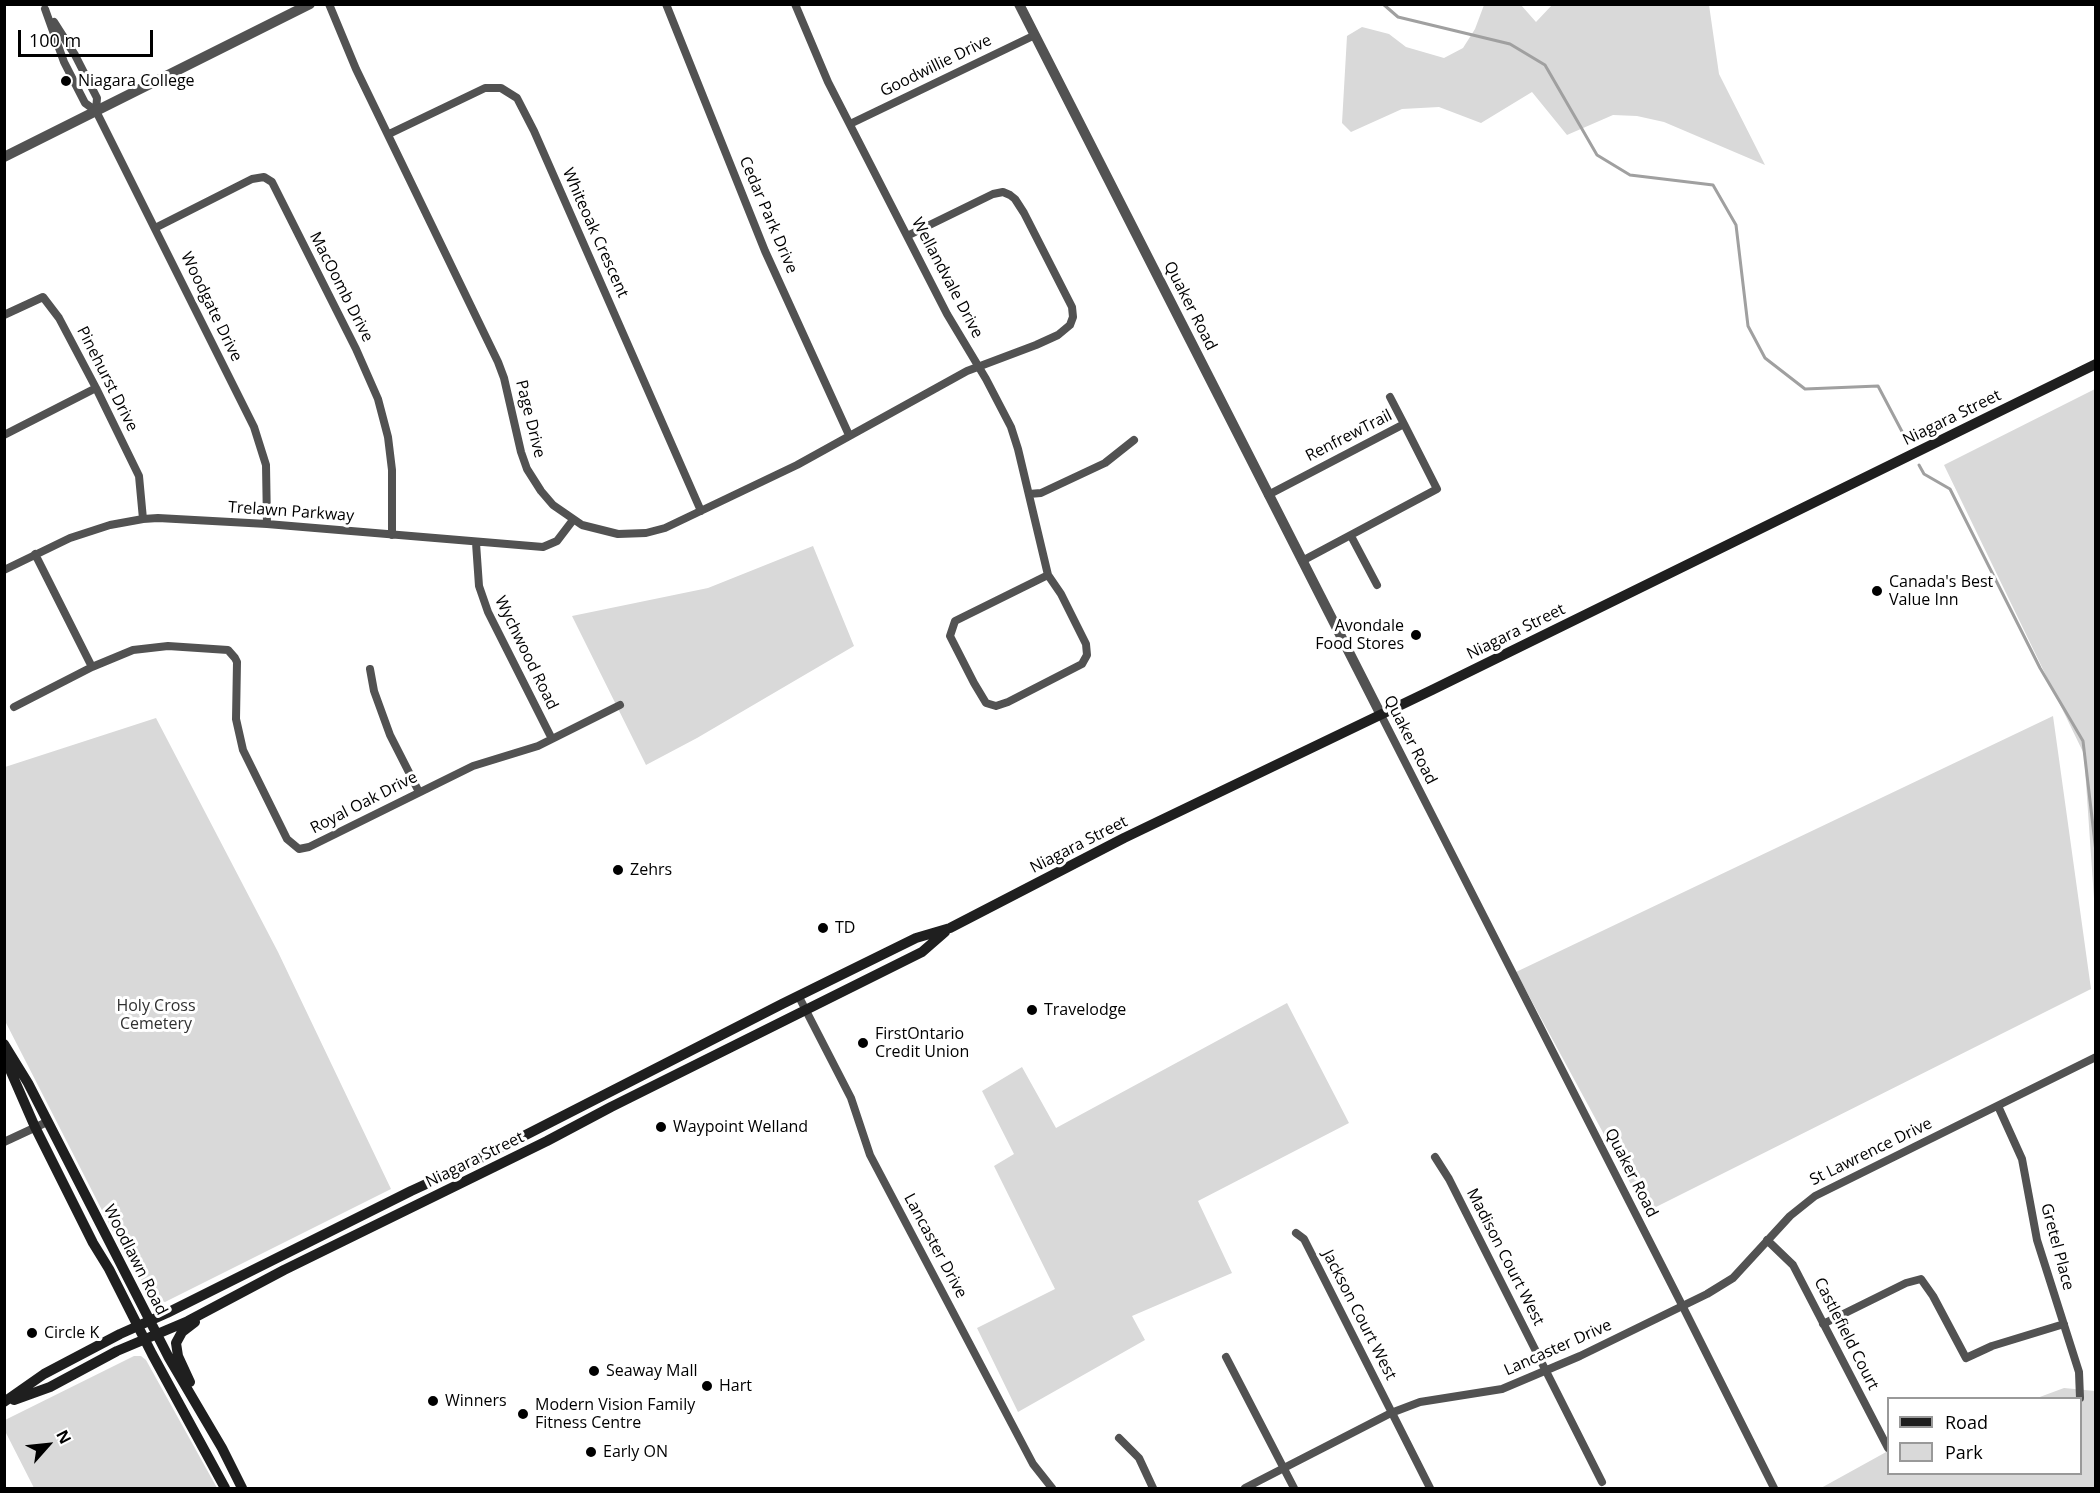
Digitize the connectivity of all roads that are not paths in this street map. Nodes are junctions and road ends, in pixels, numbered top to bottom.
1 (310, 4) edge
2 (330, 4) edge
3 (666, 4) edge
4 (795, 4) edge
5 (1019, 4) edge
6 (44, 7) edge
7 (1035, 35) junction
8 (96, 111) junction
9 (849, 124) junction
10 (389, 134) junction
11 (4, 157) edge
12 (155, 228) junction
13 (907, 236) junction
14 (4, 315) edge
15 (2096, 364) edge
16 (979, 367) junction
17 (96, 388) junction
18 (1390, 397) dead end
19 (1404, 424) junction
20 (4, 435) edge
21 (849, 435) junction
22 (1134, 440) dead end
23 (1029, 494) junction
24 (1268, 495) junction
25 (701, 511) junction
26 (143, 519) junction
27 (573, 520) junction
28 (267, 524) junction
29 (392, 535) junction
30 (1351, 536) junction
31 (476, 543) junction
32 (36, 554) junction
33 (1302, 561) junction
34 (4, 570) edge
35 (1048, 575) junction
36 (1377, 585) dead end
37 (92, 667) junction
38 (370, 669) dead end
39 (620, 705) dead end
40 (14, 707) dead end
41 (1381, 715) junction
42 (552, 739) junction
43 (419, 792) junction
44 (950, 928) junction
45 (799, 997) junction
46 (806, 1011) junction
47 (4, 1044) edge
48 (4, 1056) edge
49 (2096, 1057) edge
50 (1998, 1106) junction
51 (47, 1122) junction
52 (35, 1127) junction
53 (4, 1142) edge
54 (1435, 1157) dead end
55 (1296, 1233) dead end
56 (1767, 1240) junction
57 (227, 1301) junction
58 (1682, 1305) junction
59 (150, 1321) junction
60 (1823, 1324) junction
61 (2064, 1324) junction
62 (138, 1326) junction
63 (156, 1334) junction
64 (144, 1339) junction
65 (1226, 1357) dead end
66 (1547, 1372) junction
67 (2080, 1397) edge
68 (4, 1403) edge
69 (1391, 1413) junction
70 (206, 1421) junction
71 (1119, 1438) dead end
72 (1887, 1446) edge
73 (1283, 1468) junction
74 (1602, 1482) dead end
75 (225, 1488) edge
76 (242, 1488) edge
77 (1052, 1488) edge
78 (1153, 1488) edge
79 (1245, 1488) edge
80 (1294, 1488) edge
81 (1430, 1488) edge
82 (1774, 1488) edge

1 - 8 street
2 - 10 street, Page Drive
3 - 21 street, Cedar Park Drive
4 - 9 street, Wellandvale Drive
5 - 7 street, Quaker Road
6 - 8 street
6 - 8 street
7 - 9 street, Goodwillie Drive
7 - 24 street, Quaker Road
8 - 11 street
8 - 12 street, Woodgate Drive
9 - 13 street, Wellandvale Drive
10 - 25 street, Whiteoak Crescent
10 - 27 street, Page Drive
12 - 28 street, Woodgate Drive
12 - 29 street, MacOomb Drive
13 - 16 street, Wellandvale Drive
13 - 16 street, Page Drive
14 - 17 street, Pinehurst Drive
15 - 41 main road, Niagara Street
16 - 21 street, Page Drive
16 - 23 street, Wellandvale Drive
17 - 20 street
17 - 26 street, Pinehurst Drive
18 - 19 street
19 - 24 street, RenfrewTrail
19 - 30 street, RenfrewTrail
21 - 25 street, Page Drive
22 - 23 street
23 - 35 street, Wellandvale Drive
24 - 33 street, Quaker Road
25 - 27 street, Page Drive
26 - 28 street, Trelawn Parkway
26 - 32 street, Trelawn Parkway
27 - 31 street, Trelawn Parkway
28 - 29 street, Trelawn Parkway
29 - 31 street, Trelawn Parkway
30 - 33 street, RenfrewTrail
30 - 36 street
31 - 42 street, Wychwood Road
32 - 34 street, Trelawn Parkway
32 - 37 street
33 - 41 street, Quaker Road
35 - 35 street, Wellandvale Drive
37 - 40 street, Royal Oak Drive
37 - 43 street, Royal Oak Drive
38 - 43 street
39 - 42 street, Royal Oak Drive
41 - 44 main road, Niagara Street
41 - 58 street, Quaker Road
42 - 43 street, Royal Oak Drive
44 - 45 main road, Niagara Street
44 - 46 main road, Niagara Street
45 - 46 street, Lancaster Drive
45 - 59 main road, Niagara Street
46 - 57 main road, Niagara Street
46 - 77 street, Lancaster Drive
47 - 51 main road, Woodlawn Road
48 - 52 main road, Woodlawn Road
49 - 50 street, St Lawrence Drive
50 - 56 street, St Lawrence Drive
50 - 61 street, Gretel Place
51 - 52 street
51 - 59 main road, Woodlawn Road
52 - 53 street
52 - 62 main road, Woodlawn Road
54 - 66 street, Madison Court West
55 - 69 street, Jackson Court West
56 - 58 street, St Lawrence Drive
56 - 60 street, Castlefield Court
57 - 63 main road, Niagara Street
57 - 70 main road
58 - 66 street, Lancaster Drive
58 - 82 street, Quaker Road
59 - 62 main road, Niagara Street
59 - 63 main road, Woodlawn Road
60 - 61 street
60 - 72 street, Castlefield Court
61 - 67 street, Gretel Place
62 - 64 main road, Woodlawn Road
62 - 68 main road, Niagara Street
63 - 64 main road, Niagara Street
63 - 70 main road, Woodlawn Road
64 - 68 main road, Niagara Street
64 - 75 main road, Woodlawn Road
65 - 73 street
66 - 69 street, Lancaster Drive
66 - 74 street, Madison Court West
69 - 73 street, Lancaster Drive
69 - 81 street, Jackson Court West
70 - 76 main road, Woodlawn Road
71 - 78 street
73 - 79 street, Lancaster Drive
73 - 80 street

